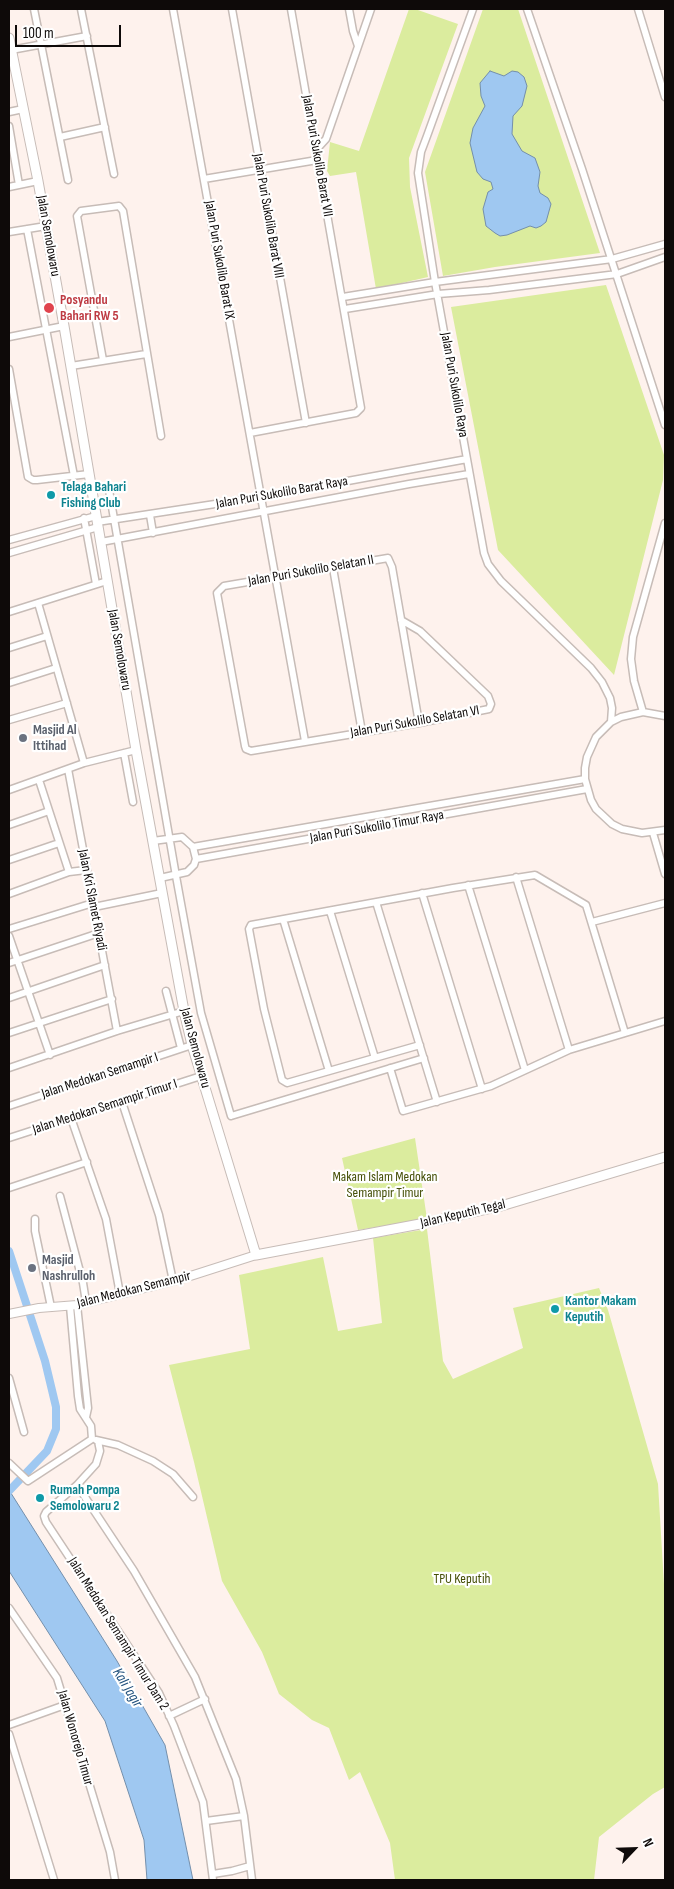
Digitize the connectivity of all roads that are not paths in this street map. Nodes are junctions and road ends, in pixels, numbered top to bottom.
1 (34, 9) edge
2 (82, 9) edge
3 (173, 9) edge
4 (232, 9) edge
5 (291, 9) edge
6 (349, 9) edge
7 (372, 9) edge
8 (473, 9) edge
9 (527, 9) edge
10 (638, 9) edge
11 (87, 36) junction
12 (9, 38) edge
13 (42, 46) junction
14 (358, 46) junction
15 (17, 49) junction
16 (665, 97) edge
17 (23, 109) junction
18 (9, 112) edge
19 (9, 126) edge
20 (105, 127) junction
21 (60, 137) junction
22 (316, 150) junction
23 (317, 160) junction
24 (260, 169) junction
25 (114, 174) dead end
26 (204, 179) junction
27 (68, 180) dead end
28 (38, 181) junction
29 (18, 185) junction
30 (9, 187) edge
31 (46, 226) junction
32 (27, 229) junction
33 (9, 232) edge
34 (665, 244) edge
35 (655, 246) junction
36 (662, 258) edge
37 (612, 259) junction
38 (534, 270) junction
39 (616, 274) junction
40 (435, 282) junction
41 (535, 285) junction
42 (394, 289) junction
43 (438, 294) junction
44 (396, 302) junction
45 (344, 303) junction
46 (64, 326) junction
47 (45, 330) junction
48 (9, 337) edge
49 (146, 354) junction
50 (103, 360) junction
51 (77, 365) junction
52 (9, 369) edge
53 (306, 423) junction
54 (665, 425) edge
55 (250, 433) junction
56 (161, 436) dead end
57 (467, 459) junction
58 (421, 469) junction
59 (89, 474) junction
60 (469, 474) junction
61 (74, 476) junction
62 (423, 482) junction
63 (109, 490) dead end
64 (261, 497) junction
65 (263, 511) junction
66 (150, 515) junction
67 (84, 518) junction
68 (103, 521) junction
69 (665, 523) edge
70 (86, 529) junction
71 (153, 533) junction
72 (116, 539) junction
73 (9, 540) edge
74 (103, 542) junction
75 (9, 553) edge
76 (333, 568) junction
77 (275, 577) junction
78 (107, 581) junction
79 (96, 584) junction
80 (38, 603) junction
81 (9, 612) edge
82 (401, 620) junction
83 (47, 636) junction
84 (9, 648) edge
85 (56, 668) junction
86 (9, 683) edge
87 (66, 703) junction
88 (643, 712) junction
89 (665, 716) edge
90 (9, 720) edge
91 (611, 722) junction
92 (419, 723) junction
93 (362, 732) junction
94 (305, 741) junction
95 (244, 746) joint
96 (136, 750) junction
97 (124, 753) junction
98 (84, 763) junction
99 (68, 769) junction
100 (585, 778) junction
101 (39, 780) junction
102 (9, 790) edge
103 (587, 790) junction
104 (133, 802) dead end
105 (49, 811) junction
106 (373, 815) junction
107 (9, 825) edge
108 (374, 827) junction
109 (665, 830) edge
110 (653, 833) junction
111 (168, 838) junction
112 (155, 840) junction
113 (59, 843) junction
114 (193, 846) junction
115 (196, 859) junction
116 (9, 860) edge
117 (86, 870) junction
118 (69, 872) junction
119 (665, 874) edge
120 (175, 876) junction
121 (516, 877) junction
122 (162, 878) junction
123 (468, 885) junction
124 (162, 892) junction
125 (422, 893) junction
126 (9, 894) edge
127 (376, 902) junction
128 (665, 903) edge
129 (93, 905) junction
130 (330, 911) junction
131 (283, 919) junction
132 (592, 922) junction
133 (9, 929) edge
134 (99, 933) junction
135 (9, 936) edge
136 (17, 960) junction
137 (9, 963) edge
138 (105, 964) junction
139 (166, 991) dead end
140 (27, 992) junction
141 (9, 998) edge
142 (112, 999) junction
143 (184, 1010) junction
144 (172, 1014) junction
145 (665, 1021) edge
146 (38, 1023) junction
147 (117, 1031) junction
148 (9, 1033) edge
149 (625, 1033) junction
150 (192, 1045) junction
151 (420, 1045) junction
152 (181, 1048) junction
153 (569, 1050) junction
154 (50, 1055) junction
155 (375, 1058) junction
156 (424, 1058) junction
157 (9, 1068) edge
158 (390, 1068) junction
159 (525, 1070) junction
160 (329, 1071) junction
161 (201, 1076) junction
162 (482, 1089) junction
163 (122, 1102) junction
164 (437, 1102) junction
165 (9, 1106) edge
166 (71, 1118) junction
167 (9, 1138) edge
168 (665, 1157) edge
169 (87, 1162) junction
170 (9, 1188) edge
171 (60, 1196) dead end
172 (35, 1219) dead end
173 (256, 1255) junction
174 (174, 1281) junction
175 (120, 1294) junction
176 (86, 1302) junction
177 (74, 1306) junction
178 (51, 1307) junction
179 (9, 1314) edge
180 (9, 1378) edge
181 (24, 1432) dead end
182 (95, 1440) junction
183 (9, 1463) edge
184 (77, 1485) junction
185 (194, 1497) dead end
186 (9, 1608) edge
187 (205, 1699) junction
188 (65, 1705) junction
189 (169, 1716) junction
190 (9, 1725) edge
191 (9, 1734) edge
192 (244, 1816) junction
193 (206, 1821) junction
194 (250, 1866) junction
195 (213, 1877) edge
196 (54, 1880) edge
197 (115, 1880) edge
198 (252, 1880) edge

1 - 13 street
2 - 11 street
3 - 26 street, Jalan Puri Sukolilo Barat IX
4 - 24 street, Jalan Puri Sukolilo Barat VIII
5 - 22 street, Jalan Puri Sukolilo Barat VII
6 - 14 street
7 - 14 street
8 - 40 street, Jalan Puri Sukolilo Raya
9 - 37 street
10 - 16 street
11 - 13 street
11 - 20 street
12 - 15 main road, Jalan Semolowaru
13 - 15 street
13 - 21 street
14 - 22 street
15 - 17 main road, Jalan Semolowaru
17 - 18 street
17 - 28 main road, Jalan Semolowaru
19 - 29 street
20 - 21 street
20 - 25 street
21 - 27 street
22 - 23 street, Jalan Puri Sukolilo Barat VII
23 - 24 street
23 - 45 street, Jalan Puri Sukolilo Barat VII
24 - 26 street
24 - 53 street, Jalan Puri Sukolilo Barat VIII
26 - 55 street, Jalan Puri Sukolilo Barat IX
28 - 29 street
28 - 31 main road, Jalan Semolowaru
29 - 30 street
31 - 32 street
31 - 46 main road, Jalan Semolowaru
32 - 33 street
32 - 47 street
34 - 35 street
35 - 36 street
35 - 37 street
36 - 39 street
37 - 38 street
37 - 39 street
38 - 40 street
38 - 41 street
39 - 41 street
39 - 54 street
40 - 42 street
40 - 43 street, Jalan Puri Sukolilo Raya
41 - 43 street
42 - 44 street
42 - 45 street
43 - 44 street
43 - 57 street, Jalan Puri Sukolilo Raya
44 - 45 street
45 - 53 street, Jalan Puri Sukolilo Barat VII
46 - 47 street
46 - 51 main road, Jalan Semolowaru
47 - 48 street
47 - 61 street
49 - 50 street
49 - 50 street
49 - 56 street
50 - 51 street
51 - 59 main road, Jalan Semolowaru
52 - 61 street
53 - 55 street
55 - 64 street, Jalan Puri Sukolilo Barat IX
57 - 58 street, Jalan Puri Sukolilo Barat Raya
57 - 60 street, Jalan Puri Sukolilo Raya
58 - 62 street
58 - 64 street, Jalan Puri Sukolilo Barat Raya
59 - 61 street
59 - 68 main road, Jalan Semolowaru
60 - 62 street, Jalan Puri Sukolilo Barat Raya
60 - 91 street, Jalan Puri Sukolilo Raya
62 - 65 street, Jalan Puri Sukolilo Barat Raya
63 - 68 street
64 - 65 street, Jalan Puri Sukolilo Barat IX
64 - 66 street, Jalan Puri Sukolilo Barat Raya
65 - 71 street, Jalan Puri Sukolilo Barat Raya
65 - 77 street, Jalan Puri Sukolilo Barat IX
66 - 68 street, Jalan Puri Sukolilo Barat Raya
66 - 71 street
67 - 68 street
67 - 70 street
67 - 73 street
68 - 70 street
68 - 72 street
68 - 74 main road, Jalan Semolowaru
69 - 88 street
70 - 75 street
70 - 79 street
71 - 72 street, Jalan Puri Sukolilo Barat Raya
72 - 74 street, Jalan Puri Sukolilo Barat Raya
72 - 111 street
74 - 78 main road, Jalan Semolowaru
76 - 77 street, Jalan Puri Sukolilo Selatan II
76 - 82 street, Jalan Puri Sukolilo Selatan II
76 - 93 street
77 - 94 street, Jalan Puri Sukolilo Barat IX
77 - 95 street, Jalan Puri Sukolilo Selatan II
78 - 79 street
78 - 96 main road, Jalan Semolowaru
79 - 80 street
80 - 81 street
80 - 83 street
82 - 92 street, Jalan Puri Sukolilo Selatan II
82 - 92 street, Jalan Puri Sukolilo Selatan VI
83 - 84 street
83 - 85 street
85 - 86 street
85 - 87 street
87 - 90 street
87 - 98 street
88 - 89 street
88 - 91 street
91 - 100 street
92 - 93 street, Jalan Puri Sukolilo Selatan VI
93 - 94 street, Jalan Puri Sukolilo Selatan VI
94 - 95 street, Jalan Puri Sukolilo Selatan VI
96 - 97 street
96 - 112 main road, Jalan Semolowaru
97 - 98 street
97 - 104 street
98 - 99 street
99 - 101 street
99 - 117 street, Jalan Kri Slamet Riyadi
100 - 103 street
100 - 106 street, Jalan Puri Sukolilo Timur Raya
101 - 102 street
101 - 105 street
103 - 108 street, Jalan Puri Sukolilo Timur Raya
103 - 110 street
105 - 107 street
105 - 113 street
106 - 108 street
106 - 114 street, Jalan Puri Sukolilo Timur Raya
108 - 115 street, Jalan Puri Sukolilo Timur Raya
109 - 110 street
110 - 119 street
111 - 112 street
111 - 114 street
111 - 120 street
112 - 122 main road, Jalan Semolowaru
113 - 116 street
113 - 118 street
114 - 115 street
115 - 120 street
117 - 118 street
117 - 129 street, Jalan Kri Slamet Riyadi
118 - 126 street
120 - 122 street
120 - 158 street
121 - 123 street
121 - 132 street
121 - 153 street
122 - 124 main road, Jalan Semolowaru
123 - 125 street
123 - 159 street
124 - 129 street
124 - 143 main road, Jalan Semolowaru
125 - 127 street
125 - 162 street
127 - 130 street
127 - 151 street
128 - 132 street
129 - 133 street
129 - 134 street, Jalan Kri Slamet Riyadi
130 - 131 street
130 - 155 street
131 - 160 street
131 - 160 street
132 - 149 street
134 - 136 street
134 - 138 street, Jalan Kri Slamet Riyadi
135 - 136 street
136 - 137 street
136 - 140 street
138 - 140 street
138 - 142 street, Jalan Kri Slamet Riyadi
139 - 144 street
140 - 141 street
140 - 146 street
142 - 146 street
142 - 147 street, Jalan Kri Slamet Riyadi
143 - 144 street
143 - 150 main road, Jalan Semolowaru
144 - 147 street
144 - 152 street
145 - 149 street
146 - 148 street
146 - 154 street
147 - 154 street
149 - 153 street
150 - 152 street, Jalan Medokan Semampir I
150 - 161 main road, Jalan Semolowaru
151 - 155 street
151 - 156 street
152 - 165 street, Jalan Medokan Semampir I
153 - 159 street
154 - 157 street
155 - 160 street
156 - 158 street
156 - 164 street
158 - 164 street
159 - 162 street
161 - 163 street, Jalan Medokan Semampir Timur I
161 - 173 main road, Jalan Semolowaru
162 - 164 street
163 - 166 street, Jalan Medokan Semampir Timur I
163 - 174 street
166 - 167 street, Jalan Medokan Semampir Timur I
166 - 169 street
168 - 173 main road, Jalan Keputih Tegal
169 - 170 street
169 - 175 street
171 - 176 street
172 - 178 street
173 - 174 street, Jalan Medokan Semampir
174 - 175 street, Jalan Medokan Semampir
175 - 176 street, Jalan Medokan Semampir
176 - 177 street, Jalan Medokan Semampir
177 - 178 street, Jalan Medokan Semampir
177 - 182 street
178 - 179 street, Jalan Medokan Semampir
180 - 181 street
182 - 183 street
182 - 184 street, Jalan Medokan Semampir Timur Dam 2
182 - 185 street
184 - 187 street
184 - 189 street, Jalan Medokan Semampir Timur Dam 2
186 - 188 street, Jalan Wonorejo Timur
187 - 189 street
187 - 192 street
188 - 190 street
188 - 197 street, Jalan Wonorejo Timur
189 - 193 street, Jalan Medokan Semampir Timur Dam 2
191 - 196 street
192 - 193 street
192 - 194 street
193 - 195 street, Jalan Medokan Semampir Timur Dam 2
194 - 195 street
194 - 198 street

